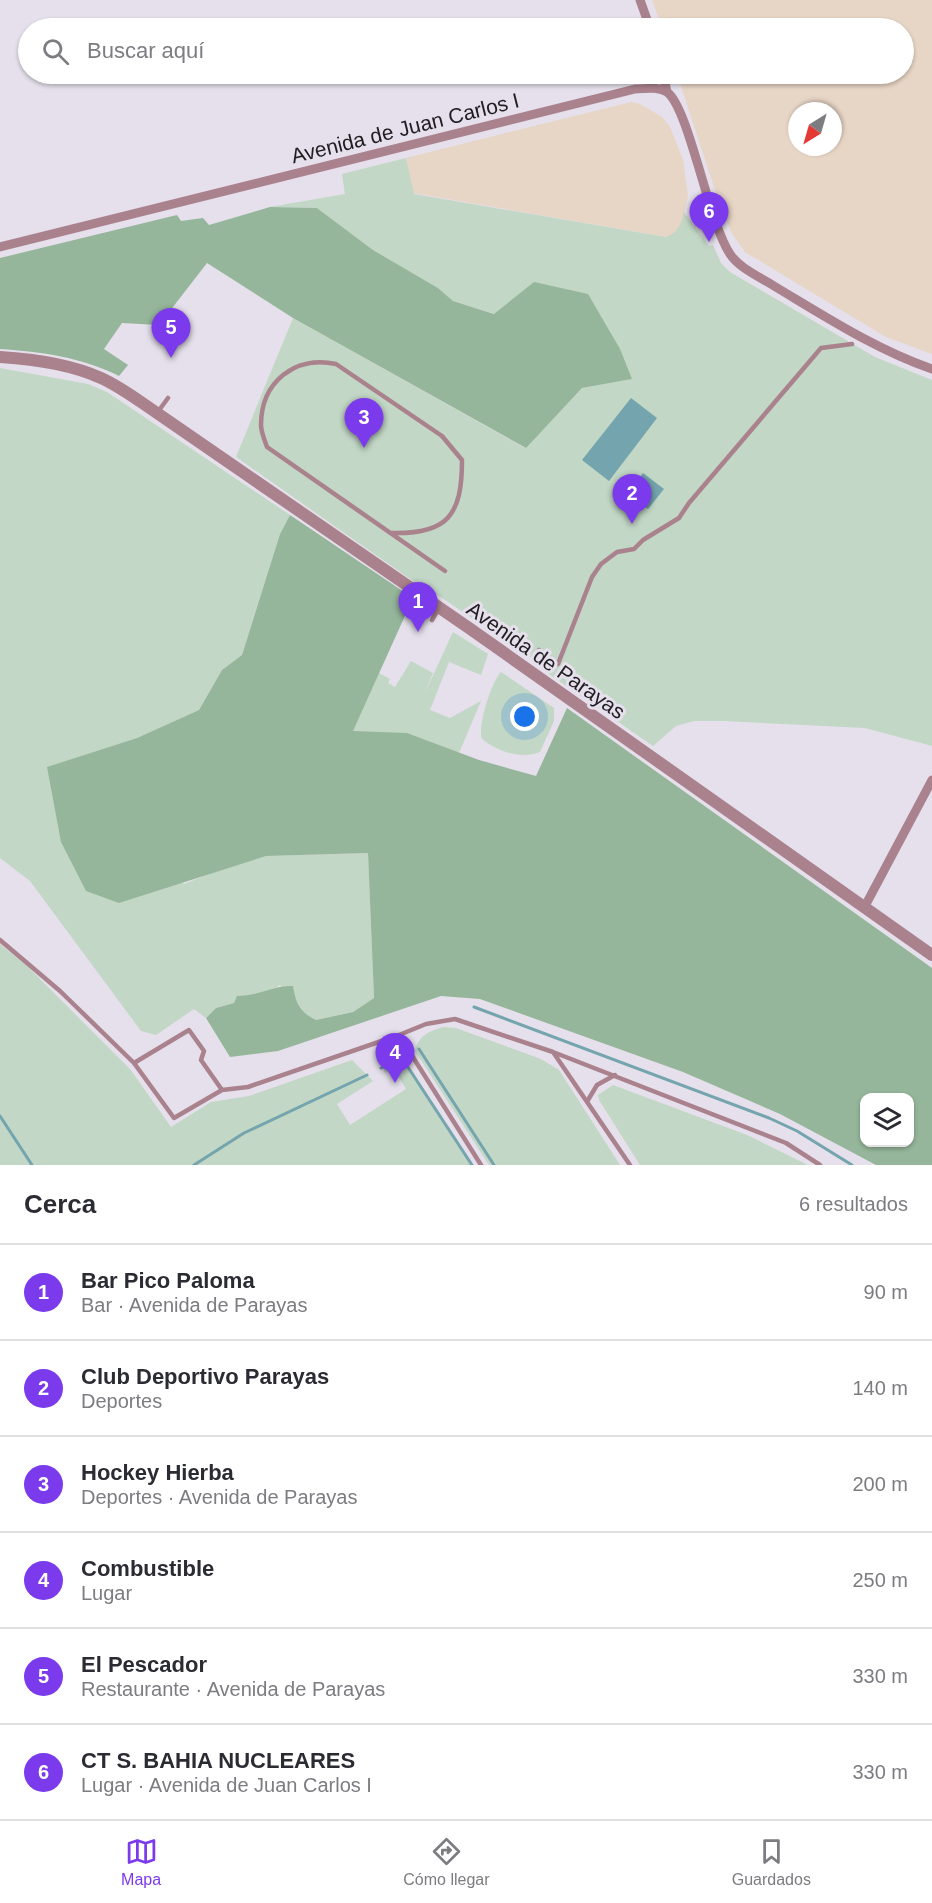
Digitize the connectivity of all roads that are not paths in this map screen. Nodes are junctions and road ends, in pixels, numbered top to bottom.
1 (640, 0) edge
2 (646, 18) edge
3 (665, 84) edge
4 (667, 92) junction
5 (0, 247) edge
6 (852, 344) dead end
7 (0, 357) edge
8 (932, 369) edge
9 (168, 398) dead end
10 (157, 413) junction
11 (390, 533) junction
12 (445, 571) dead end
13 (439, 608) junction
14 (432, 620) dead end
15 (539, 650) dead end
16 (932, 780) edge
17 (864, 908) junction
18 (0, 940) edge
19 (932, 955) edge
20 (399, 1035) junction
21 (554, 1052) junction
22 (134, 1063) junction
23 (615, 1075) junction
24 (222, 1090) junction
25 (588, 1100) junction
26 (481, 1165) edge
27 (630, 1165) edge
28 (820, 1165) edge

1 - 2 street
3 - 4 street
4 - 5 street, Avenida de Juan Carlos I
4 - 8 street
6 - 15 lane
7 - 10 street, Avenida de Parayas
9 - 10 lane
10 - 13 street, Avenida de Parayas
11 - 11 lane
11 - 12 lane
13 - 14 lane
13 - 17 street, Avenida de Parayas
16 - 17 street
17 - 19 street, Avenida de Parayas
18 - 22 lane
20 - 21 lane
20 - 24 lane
20 - 26 lane
21 - 23 lane
21 - 25 lane
22 - 24 lane
22 - 24 lane
23 - 25 lane
23 - 28 lane
25 - 27 lane

